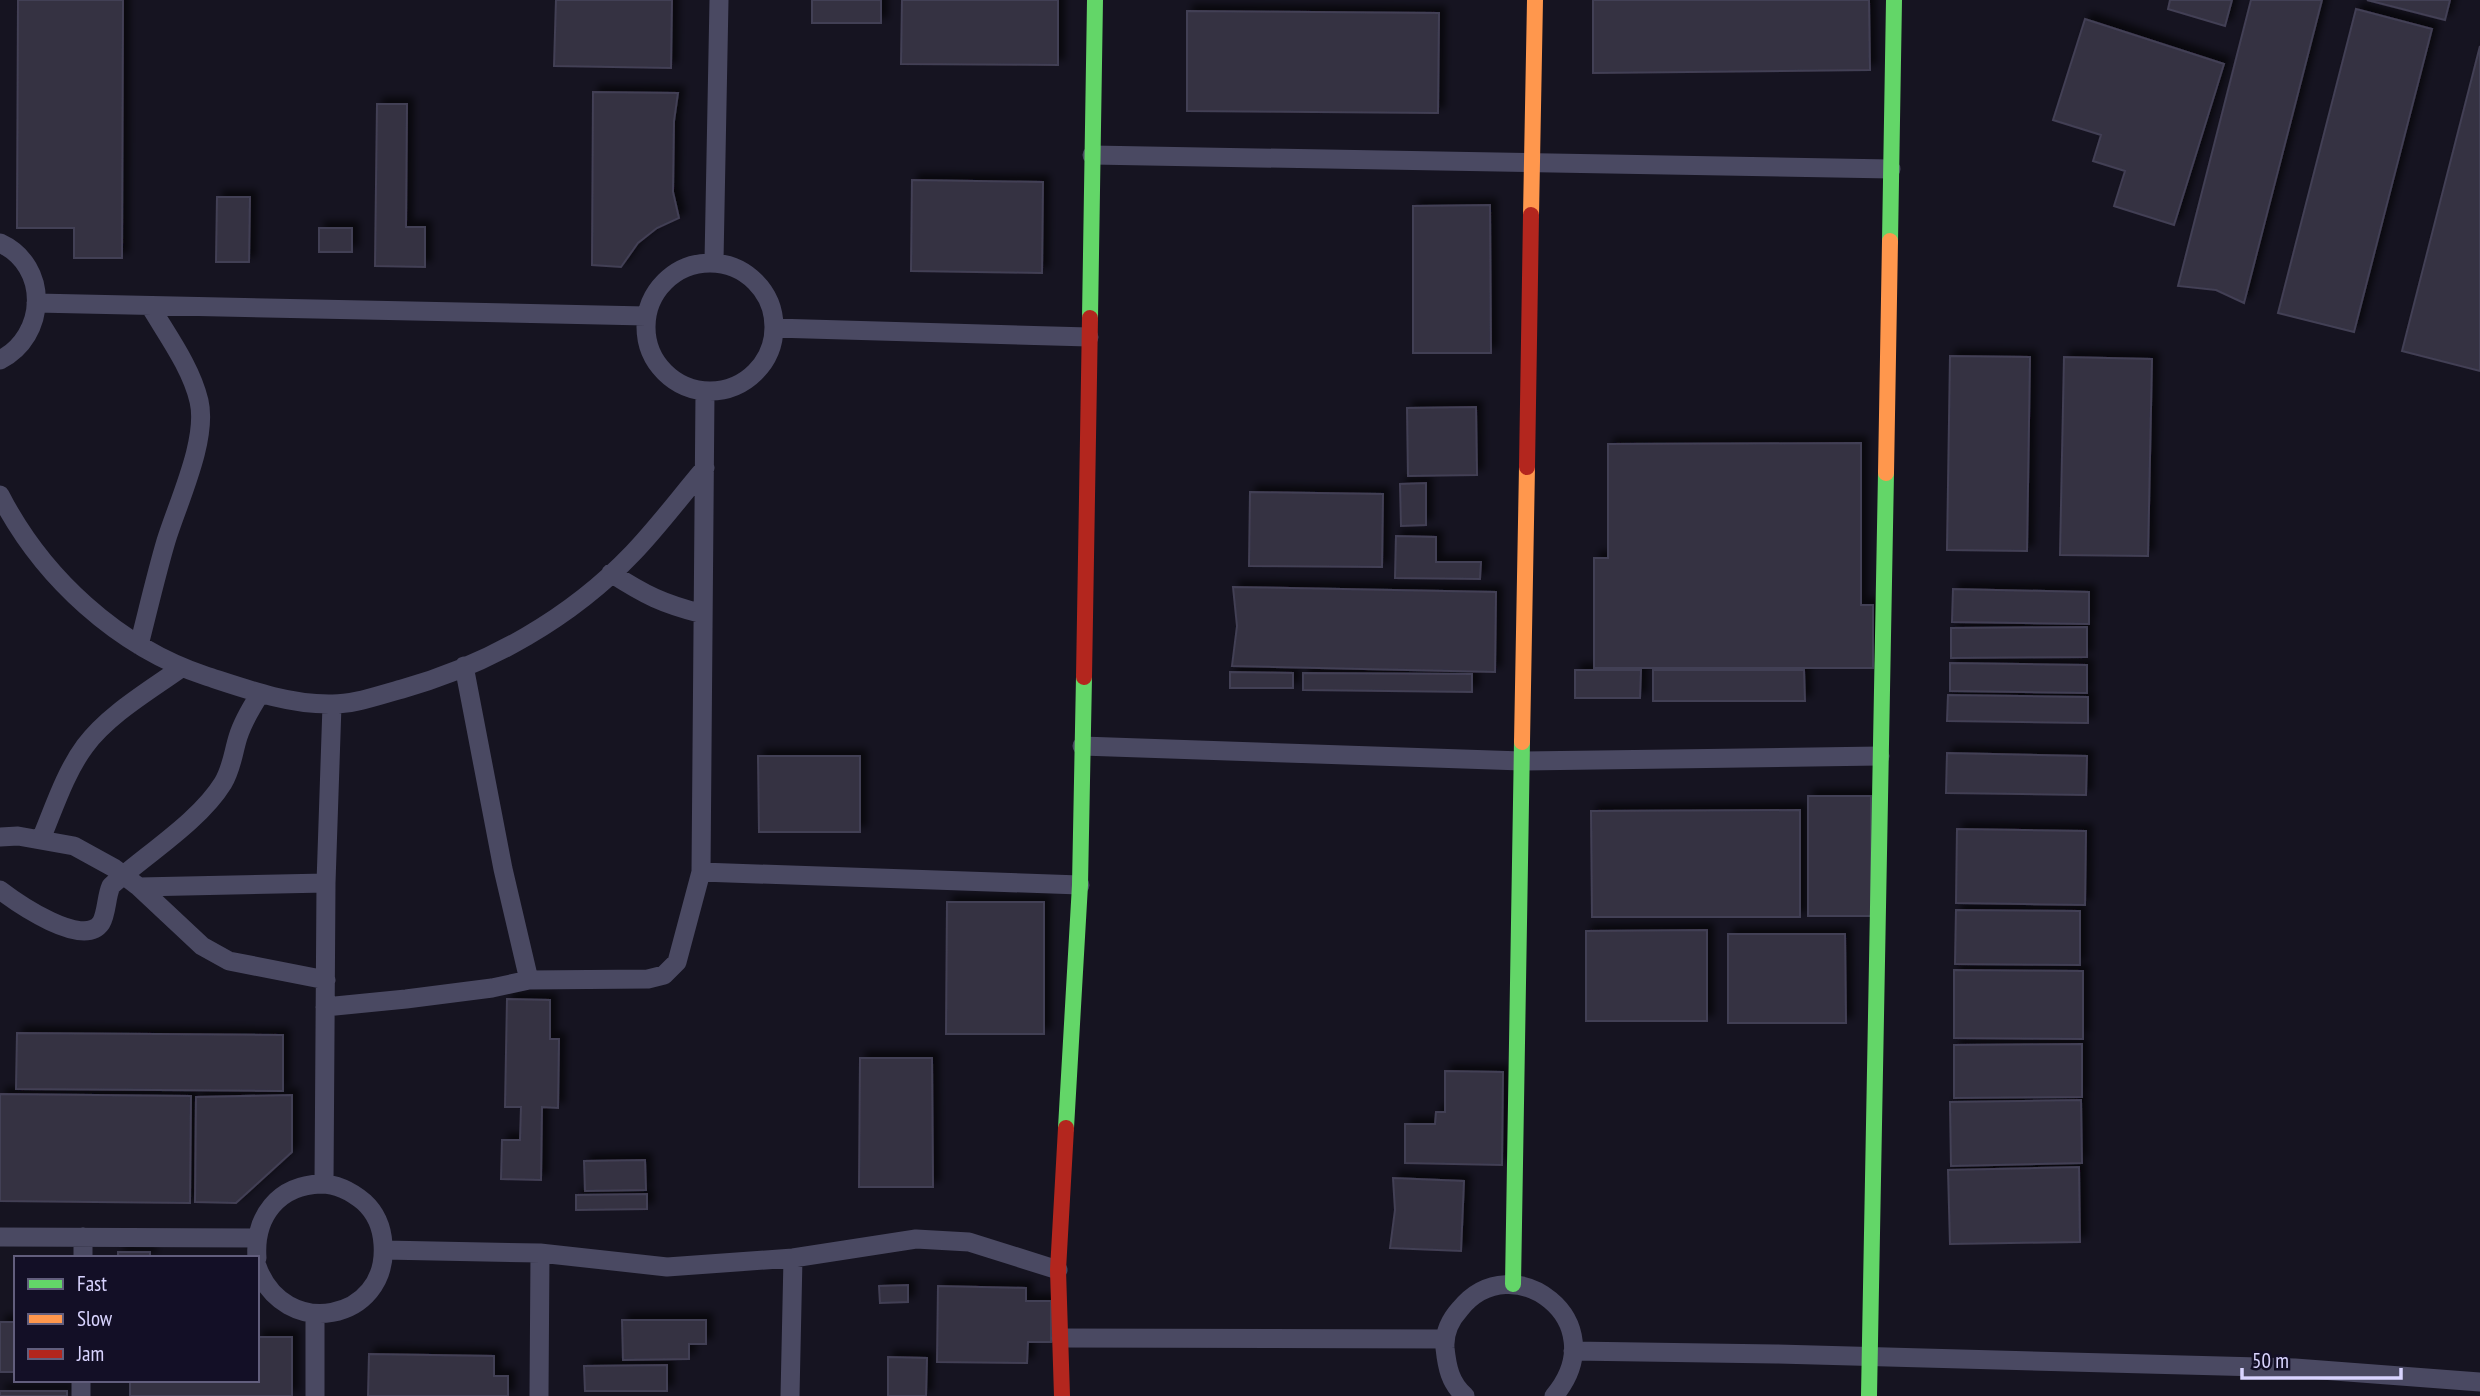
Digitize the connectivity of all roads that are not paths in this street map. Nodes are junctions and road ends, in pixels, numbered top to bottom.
1 (719, 0) edge
2 (1095, 0) edge
3 (1535, 0) edge
4 (1894, 0) edge
5 (1092, 155) junction
6 (1532, 162) junction
7 (1891, 169) junction
8 (0, 243) edge
9 (714, 261) junction
10 (36, 303) junction
11 (150, 306) junction
12 (646, 316) junction
13 (774, 328) junction
14 (1089, 337) junction
15 (0, 360) edge
16 (705, 392) junction
17 (705, 468) junction
18 (0, 495) edge
19 (611, 573) junction
20 (703, 614) junction
21 (139, 645) junction
22 (464, 666) junction
23 (181, 668) junction
24 (260, 694) junction
25 (332, 705) junction
26 (1082, 746) junction
27 (1880, 756) junction
28 (1522, 761) junction
29 (0, 837) edge
30 (41, 839) junction
31 (701, 872) junction
32 (131, 881) junction
33 (326, 883) junction
34 (1080, 885) junction
35 (0, 890) edge
36 (326, 980) junction
37 (529, 980) junction
38 (325, 1007) junction
39 (324, 1184) junction
40 (0, 1237) edge
41 (83, 1237) junction
42 (256, 1248) edge
43 (384, 1250) junction
44 (540, 1252) junction
45 (83, 1256) edge
46 (793, 1258) junction
47 (259, 1270) edge
48 (1058, 1270) junction
49 (1514, 1284) junction
50 (315, 1314) junction
51 (1061, 1338) junction
52 (1445, 1339) junction
53 (1573, 1351) junction
54 (1870, 1356) junction
55 (2480, 1382) edge
56 (315, 1396) edge
57 (539, 1396) edge
58 (790, 1396) edge
59 (1062, 1396) edge
60 (1465, 1396) edge
61 (1554, 1396) edge
62 (1869, 1396) edge

1 - 9 street
2 - 5 street
3 - 6 street
4 - 7 street
5 - 6 street
5 - 14 street
6 - 7 street
6 - 28 street
7 - 27 street
8 - 10 street
9 - 12 street
9 - 13 street
10 - 11 street
10 - 15 street
11 - 12 street
11 - 21 street
12 - 16 street
13 - 14 street
13 - 16 street
14 - 26 street
16 - 17 street
17 - 19 street
17 - 20 street
18 - 21 street
19 - 20 street
19 - 22 street
20 - 31 street
21 - 23 street
22 - 25 street
22 - 37 street
23 - 24 street
23 - 30 street
24 - 25 street
24 - 32 street
25 - 33 street
26 - 28 street
26 - 34 street
27 - 28 street
27 - 54 street
28 - 49 street
29 - 30 street
30 - 32 street
31 - 34 street
31 - 37 street
32 - 33 street
32 - 35 street
32 - 36 street
33 - 36 street
34 - 48 street
36 - 38 street
37 - 38 street
38 - 39 street
39 - 42 street
39 - 43 street
40 - 41 street
41 - 42 street
41 - 45 street
43 - 44 street
43 - 50 street
44 - 46 street
44 - 57 street
46 - 48 street
46 - 58 street
47 - 50 street
48 - 51 street
49 - 52 street
49 - 53 street
50 - 56 street
51 - 52 street
51 - 59 street
52 - 60 street
53 - 54 street
53 - 61 street
54 - 55 street
54 - 62 street

